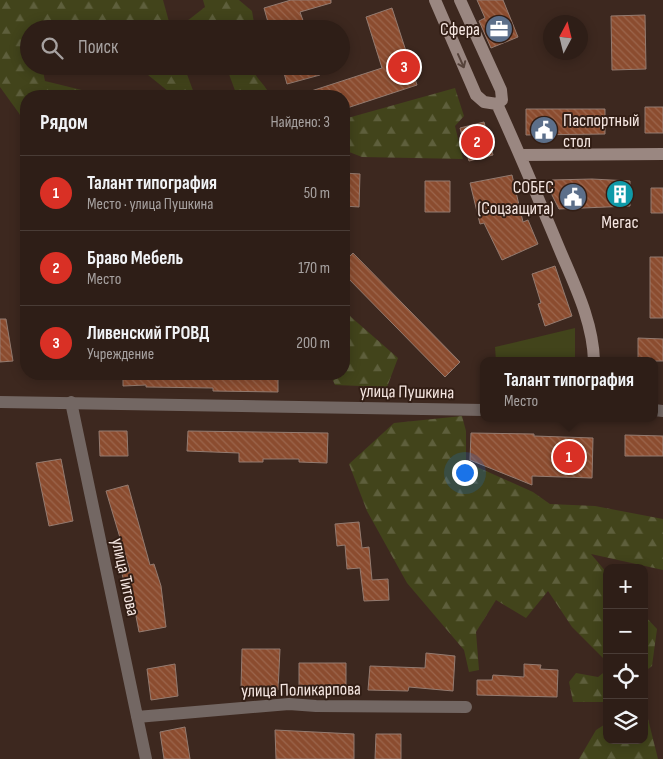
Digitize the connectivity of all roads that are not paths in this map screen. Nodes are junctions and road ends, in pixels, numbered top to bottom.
1 (435, 0) edge
2 (460, 0) edge
3 (497, 104) junction
4 (663, 154) edge
5 (521, 155) junction
6 (594, 357) edge
7 (0, 402) edge
8 (71, 402) junction
9 (480, 410) edge
10 (466, 707) dead end
11 (137, 717) junction
12 (146, 759) edge

1 -> 3 main road
2 - 3 main road
3 - 5 main road
4 - 5 main road
5 - 6 main road
7 - 8 street, улица Пушкина
8 - 9 street, улица Пушкина
8 - 11 street, улица Титова
10 - 11 street, улица Поликарпова
11 - 12 street, улица Титова

